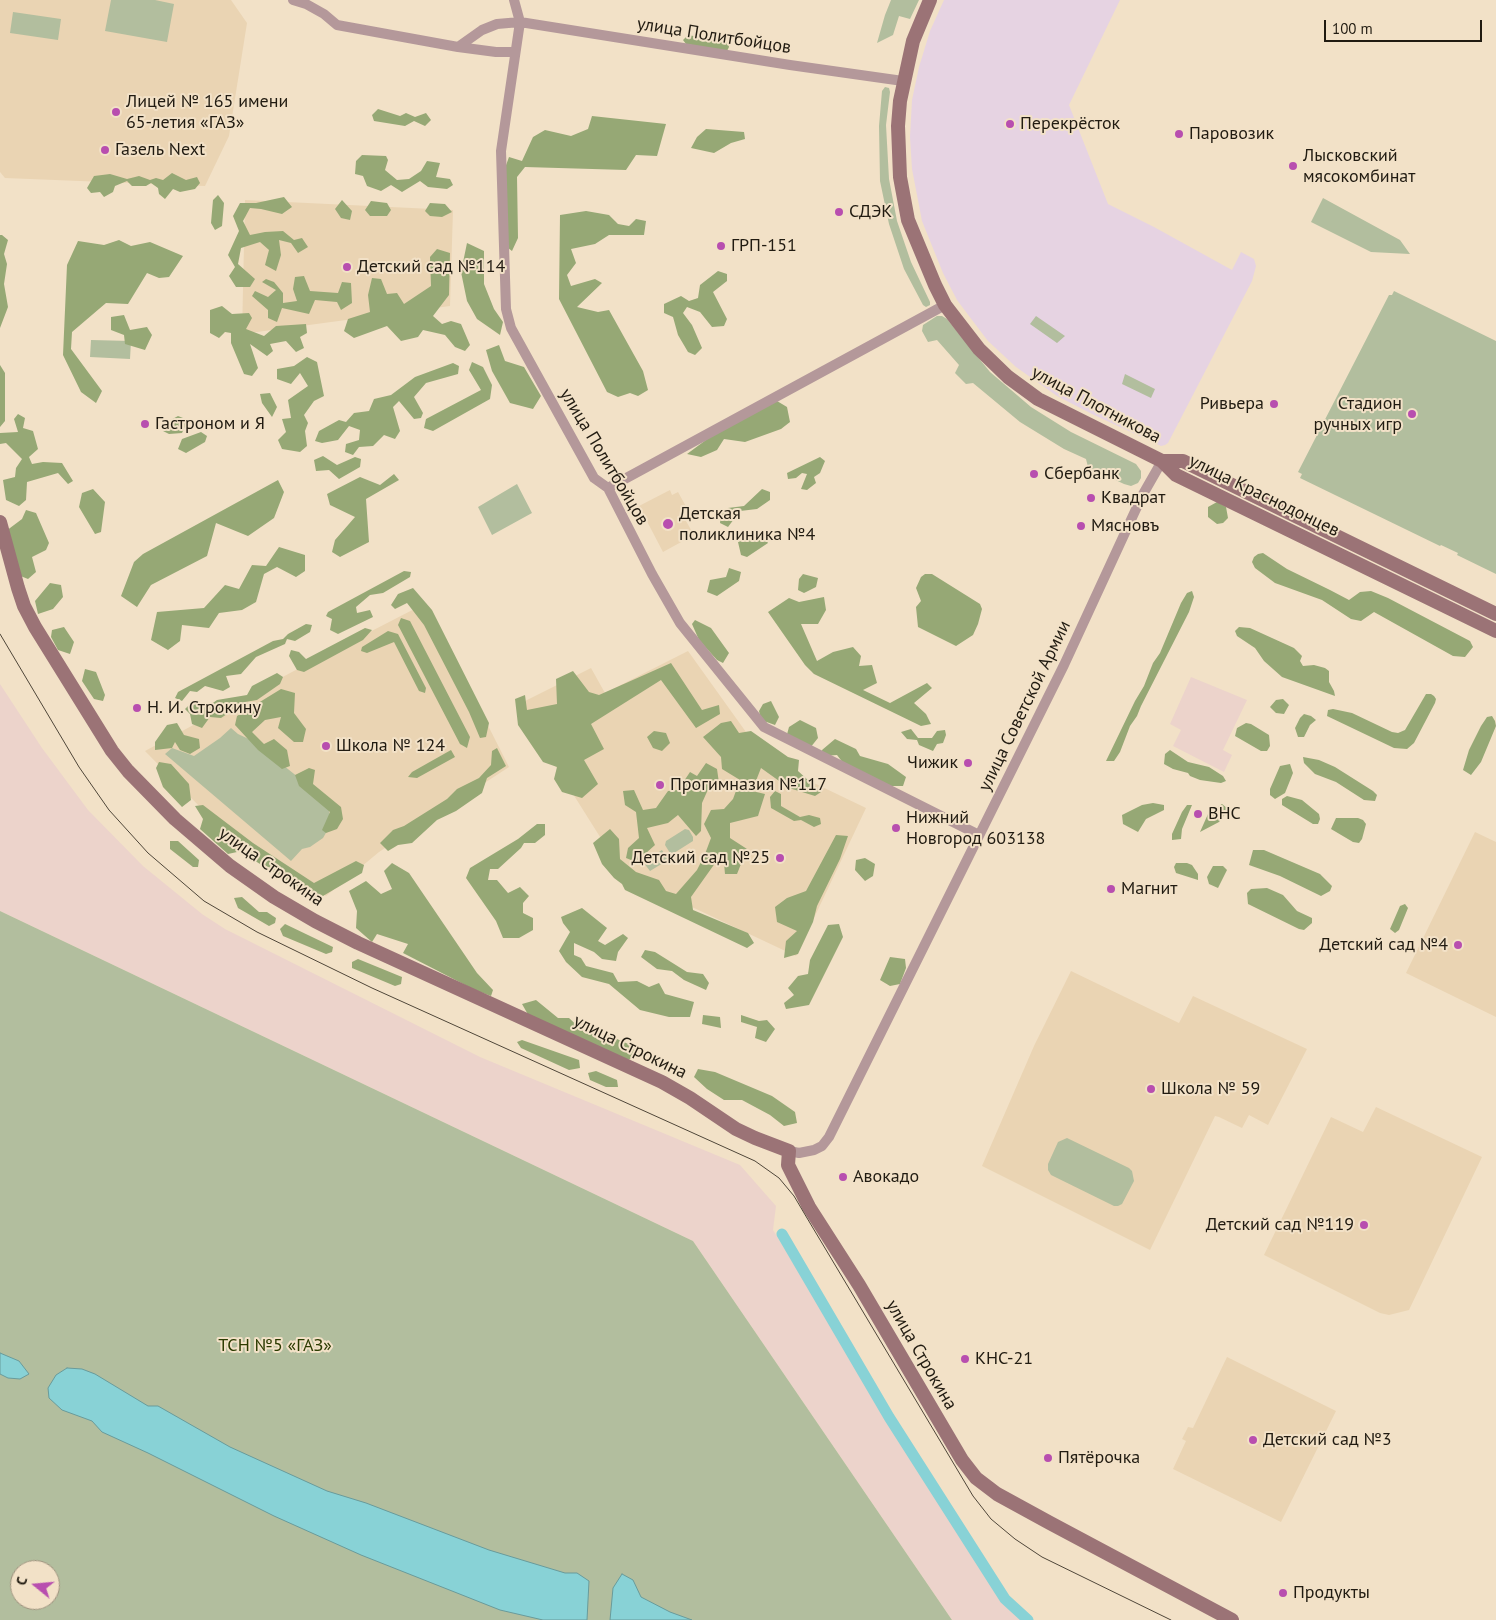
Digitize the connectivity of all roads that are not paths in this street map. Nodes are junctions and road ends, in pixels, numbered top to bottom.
1 (293, 0) edge
2 (514, 0) edge
3 (930, 0) edge
4 (520, 22) junction
5 (458, 47) junction
6 (515, 52) junction
7 (903, 81) junction
8 (945, 305) junction
9 (1162, 461) junction
10 (608, 488) junction
11 (0, 522) edge
12 (1496, 614) edge
13 (1496, 631) edge
14 (980, 835) junction
15 (788, 1151) junction
16 (1232, 1620) edge

1 - 5 street
2 - 4 street, улица Политбойцов
3 - 7 street, улица Плотникова
4 - 5 street
4 - 6 street, улица Политбойцов
4 - 7 street, улица Политбойцов
5 - 6 street
6 - 10 street, улица Политбойцов
7 - 8 street, улица Плотникова
8 - 9 street, улица Плотникова
8 - 10 street
9 - 12 street, улица Краснодонцев
9 - 13 street, улица Краснодонцев
9 - 14 street, улица Советской Армии
10 - 14 street, улица Политбойцов
11 - 15 street, улица Строкина
14 - 15 street, улица Советской Армии
15 - 16 street, улица Строкина

